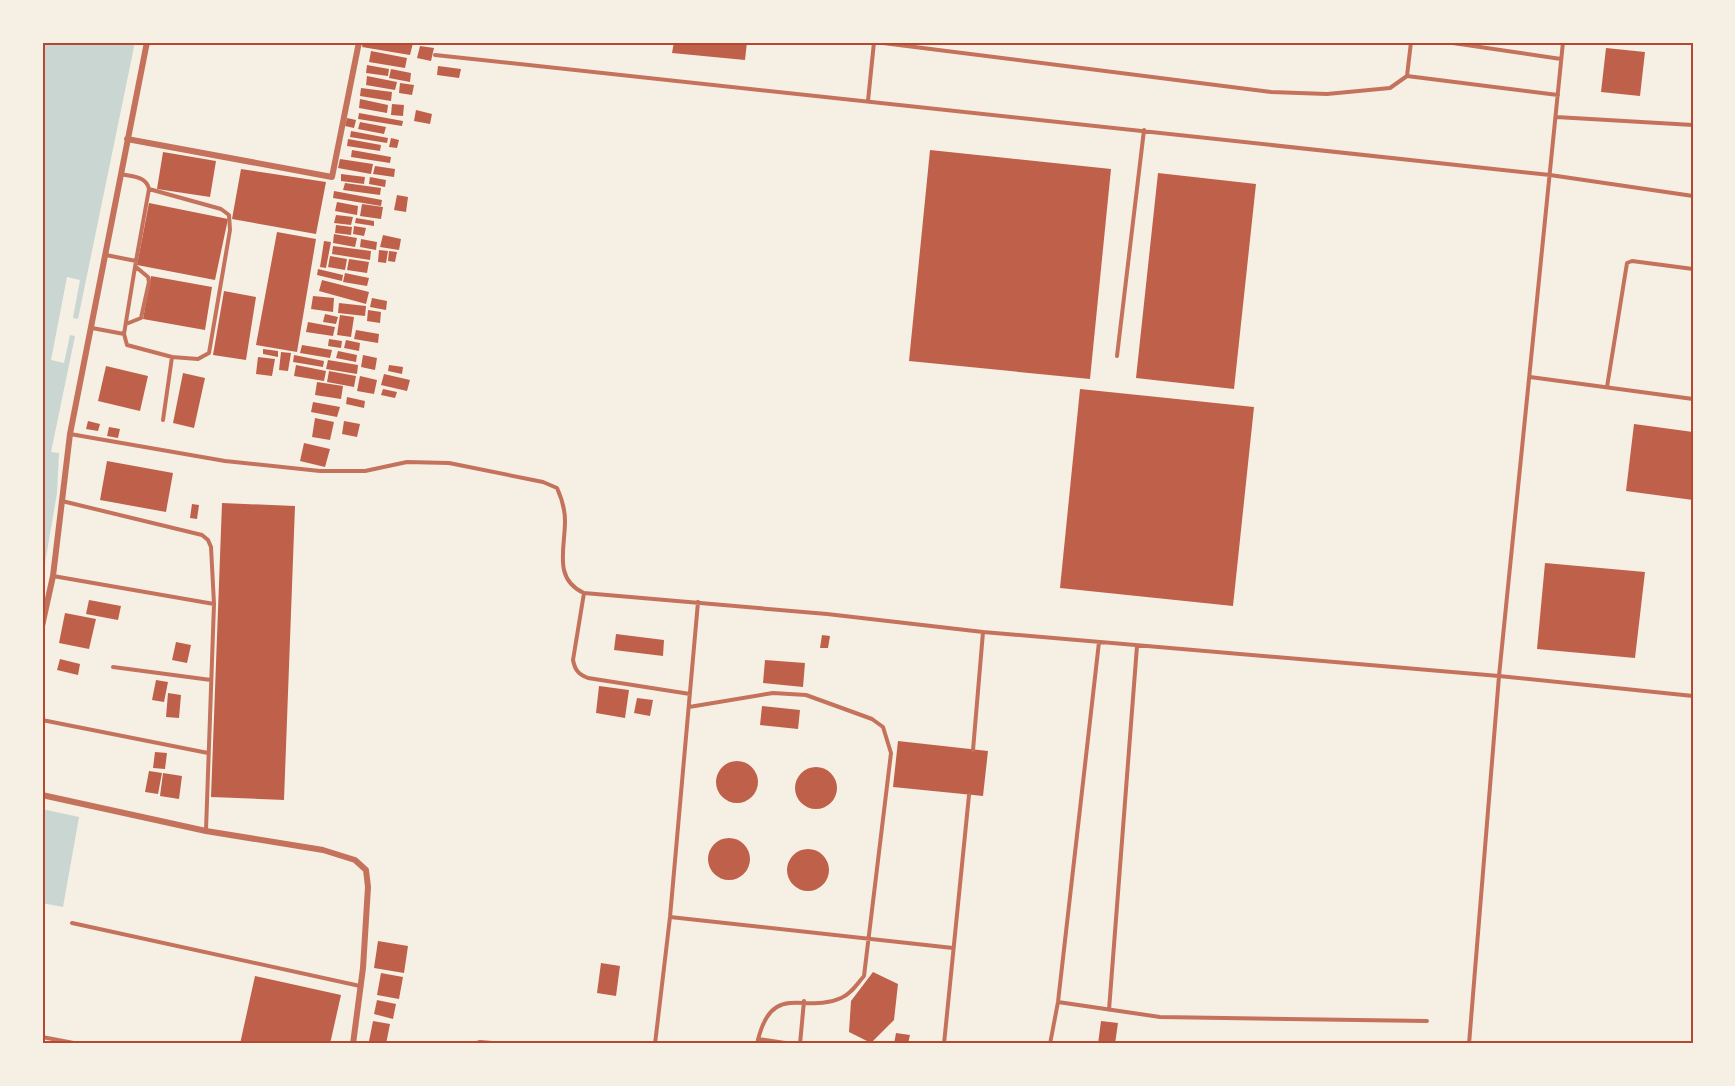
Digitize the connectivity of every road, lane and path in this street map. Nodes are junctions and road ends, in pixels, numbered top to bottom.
1 (147, 42) edge
2 (359, 42) edge
3 (874, 42) edge
4 (1411, 42) edge
5 (1446, 42) edge
6 (1563, 42) edge
7 (435, 55) dead end
8 (1562, 59) junction
9 (1407, 76) junction
10 (1558, 95) junction
11 (868, 101) junction
12 (1556, 117) junction
13 (1693, 125) edge
14 (1144, 130) junction
15 (127, 139) junction
16 (121, 174) junction
17 (1550, 175) junction
18 (149, 189) junction
19 (1693, 196) edge
20 (106, 255) junction
21 (136, 261) junction
22 (136, 267) junction
23 (1693, 269) edge
24 (126, 324) junction
25 (92, 328) junction
26 (124, 334) junction
27 (1117, 356) dead end
28 (172, 357) junction
29 (1530, 377) junction
30 (1607, 387) junction
31 (1693, 399) edge
32 (163, 420) dead end
33 (70, 434) junction
34 (62, 501) junction
35 (53, 576) junction
36 (584, 593) junction
37 (698, 602) junction
38 (214, 604) junction
39 (42, 626) edge
40 (983, 632) junction
41 (1099, 642) junction
42 (1137, 646) junction
43 (113, 667) dead end
44 (1499, 676) junction
45 (211, 680) junction
46 (690, 694) junction
47 (1693, 696) edge
48 (689, 707) junction
49 (42, 720) edge
50 (973, 750) dead end
51 (208, 753) junction
52 (42, 795) edge
53 (969, 795) dead end
54 (206, 831) junction
55 (670, 917) junction
56 (72, 923) dead end
57 (870, 939) junction
58 (953, 948) junction
59 (360, 986) junction
60 (804, 1001) junction
61 (1058, 1002) junction
62 (1109, 1010) junction
63 (1427, 1022) dead end
64 (42, 1037) edge
65 (757, 1042) edge
66 (79, 1044) edge
67 (353, 1044) edge
68 (474, 1044) edge
69 (506, 1044) edge
70 (654, 1044) edge
71 (792, 1044) edge
72 (800, 1044) edge
73 (944, 1044) edge
74 (1050, 1044) edge
75 (1469, 1044) edge

1 - 15 street
2 - 15 street
3 - 9 lane
3 - 11 lane
4 - 9 lane
5 - 8 lane
6 - 8 lane
7 - 11 lane
8 - 10 lane
9 - 10 lane
10 - 12 lane
11 - 14 lane
12 - 13 lane
12 - 17 lane
14 - 17 lane
14 - 27 lane
15 - 16 street
16 - 18 lane
16 - 20 street
17 - 19 lane
17 - 29 lane
18 - 21 lane
18 - 28 lane
20 - 21 lane
20 - 25 street
21 - 22 lane
22 - 24 lane
22 - 24 lane
23 - 30 lane
24 - 26 lane
25 - 26 lane
25 - 33 street
26 - 28 lane
28 - 32 lane
29 - 30 lane
29 - 44 lane
30 - 31 lane
33 - 34 street
33 - 36 lane
34 - 35 street
34 - 38 lane
35 - 38 lane
35 - 39 street
36 - 37 lane
36 - 46 lane
37 - 40 lane
37 - 46 lane
38 - 45 lane
40 - 41 lane
40 - 50 lane
41 - 42 lane
41 - 61 lane
42 - 44 lane
42 - 62 lane
43 - 45 lane
44 - 47 lane
44 - 75 lane
45 - 51 lane
46 - 48 lane
48 - 55 lane
48 - 57 lane
49 - 51 lane
51 - 54 lane
52 - 54 street
53 - 58 lane
54 - 59 street
55 - 57 lane
55 - 70 lane
56 - 59 lane
57 - 58 lane
57 - 60 lane
58 - 73 lane
59 - 67 street
60 - 65 lane
60 - 72 lane
61 - 62 lane
61 - 74 lane
62 - 63 lane
64 - 66 lane
65 - 71 lane
68 - 69 lane

